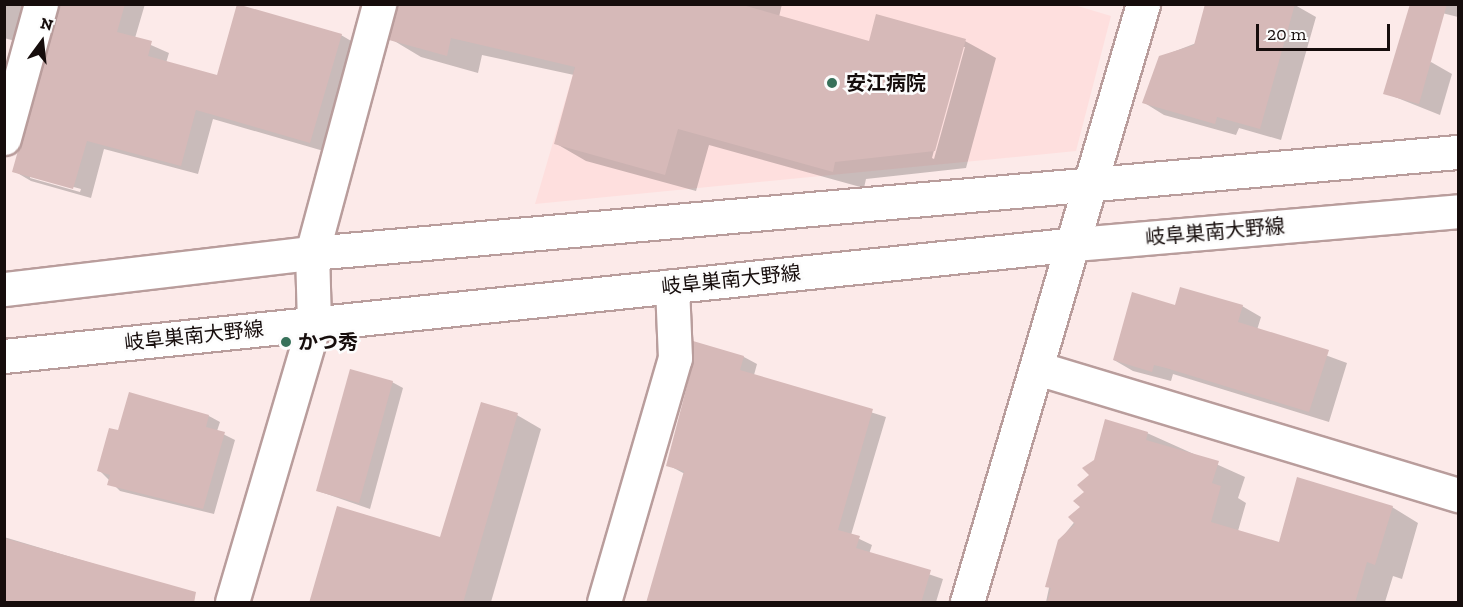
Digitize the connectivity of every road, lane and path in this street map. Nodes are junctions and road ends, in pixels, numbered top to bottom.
1 (41, 4) edge
2 (379, 4) edge
3 (1143, 4) edge
4 (4, 138) edge
5 (1458, 152) edge
6 (1091, 187) junction
7 (1458, 211) edge
8 (1076, 244) junction
9 (312, 253) junction
10 (672, 286) junction
11 (4, 289) edge
12 (314, 323) junction
13 (4, 356) edge
14 (1037, 369) junction
15 (1447, 491) edge
16 (232, 603) edge
17 (604, 603) edge
18 (967, 603) edge

1 - 4 main road
2 - 9 main road
3 - 6 main road
5 - 6 main road
6 - 8 main road
6 - 9 main road
7 - 8 main road, 岐阜巣南大野線
8 - 10 main road, 岐阜巣南大野線
8 - 14 main road
9 - 11 main road
9 - 12 main road
10 - 12 main road, 岐阜巣南大野線
10 - 17 main road
12 - 13 main road, 岐阜巣南大野線
12 - 16 main road
14 - 15 main road
14 - 18 main road

